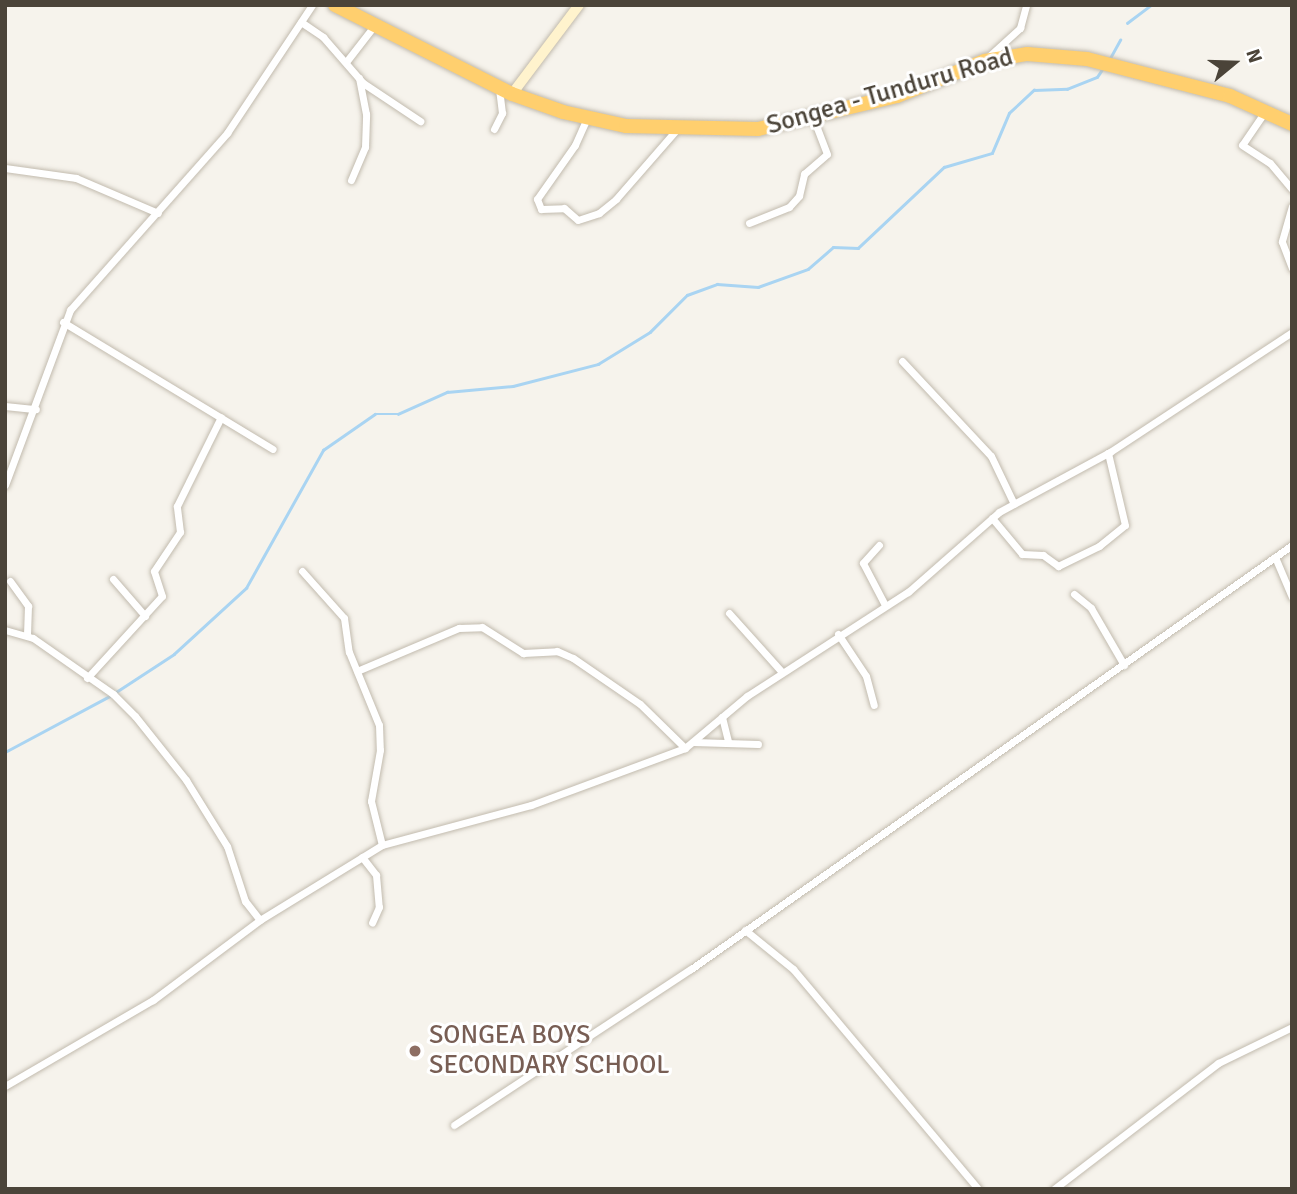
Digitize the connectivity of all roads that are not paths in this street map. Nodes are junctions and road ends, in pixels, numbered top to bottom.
1 (312, 5) edge
2 (335, 5) edge
3 (579, 5) edge
4 (1026, 5) edge
5 (302, 22) junction
6 (374, 26) junction
7 (985, 61) junction
8 (346, 62) junction
9 (359, 77) junction
10 (505, 91) junction
11 (1266, 110) junction
12 (587, 118) junction
13 (813, 118) junction
14 (420, 121) dead end
15 (1292, 124) edge
16 (679, 128) junction
17 (494, 130) dead end
18 (5, 168) edge
19 (351, 180) dead end
20 (1292, 189) edge
21 (1292, 206) edge
22 (158, 213) junction
23 (749, 223) dead end
24 (1292, 268) edge
25 (63, 322) junction
26 (1292, 332) edge
27 (902, 361) dead end
28 (5, 406) edge
29 (36, 409) junction
30 (221, 417) junction
31 (273, 449) dead end
32 (1108, 453) junction
33 (5, 485) edge
34 (1014, 504) junction
35 (992, 518) junction
36 (879, 545) dead end
37 (1292, 545) edge
38 (1275, 558) junction
39 (302, 571) dead end
40 (113, 579) dead end
41 (9, 581) dead end
42 (1074, 594) dead end
43 (1292, 597) edge
44 (885, 605) junction
45 (729, 613) dead end
46 (145, 617) junction
47 (5, 630) edge
48 (838, 634) junction
49 (27, 635) junction
50 (1124, 665) junction
51 (358, 671) junction
52 (782, 671) junction
53 (87, 678) junction
54 (874, 705) dead end
55 (722, 717) junction
56 (728, 741) junction
57 (693, 742) junction
58 (758, 744) dead end
59 (685, 748) junction
60 (382, 845) junction
61 (362, 857) junction
62 (260, 920) junction
63 (372, 922) dead end
64 (745, 930) junction
65 (1292, 1027) edge
66 (5, 1086) edge
67 (454, 1125) dead end
68 (978, 1189) edge
69 (1054, 1189) edge

1 - 5 street
2 - 6 highway, Songea - Tunduru Road
3 - 10 street
4 - 7 street
5 - 8 street
5 - 22 street
6 - 8 street
6 - 10 highway, Songea - Tunduru Road
7 - 11 highway, Songea - Tunduru Road
7 - 13 highway, Songea - Tunduru Road
8 - 9 street
9 - 14 street
9 - 19 street
10 - 12 highway, Songea - Tunduru Road
10 - 17 street
11 - 15 highway, Songea - Tunduru Road
11 - 20 street
12 - 16 highway, Songea - Tunduru Road
12 - 16 street
13 - 16 highway, Songea - Tunduru Road
13 - 23 street
18 - 22 street
21 - 24 street
22 - 25 street
25 - 29 street
25 - 30 street
26 - 32 street
27 - 34 street
28 - 29 street
29 - 33 street
30 - 31 street
30 - 46 street
32 - 34 street
32 - 35 street
34 - 35 street
35 - 44 street
36 - 44 street
37 - 38 street
38 - 43 street
38 - 50 street
39 - 51 street
40 - 46 street
41 - 49 street
42 - 50 street
44 - 48 street
45 - 52 street
46 - 53 street
47 - 49 street
48 - 52 street
48 - 54 street
49 - 53 street
50 - 64 street
51 - 59 street
51 - 60 street
52 - 55 street
53 - 62 street
55 - 56 street
55 - 57 street
56 - 57 street
56 - 58 street
57 - 59 street
59 - 60 street
60 - 61 street
61 - 62 street
61 - 63 street
62 - 66 street
64 - 67 street
64 - 68 street
65 - 69 street

